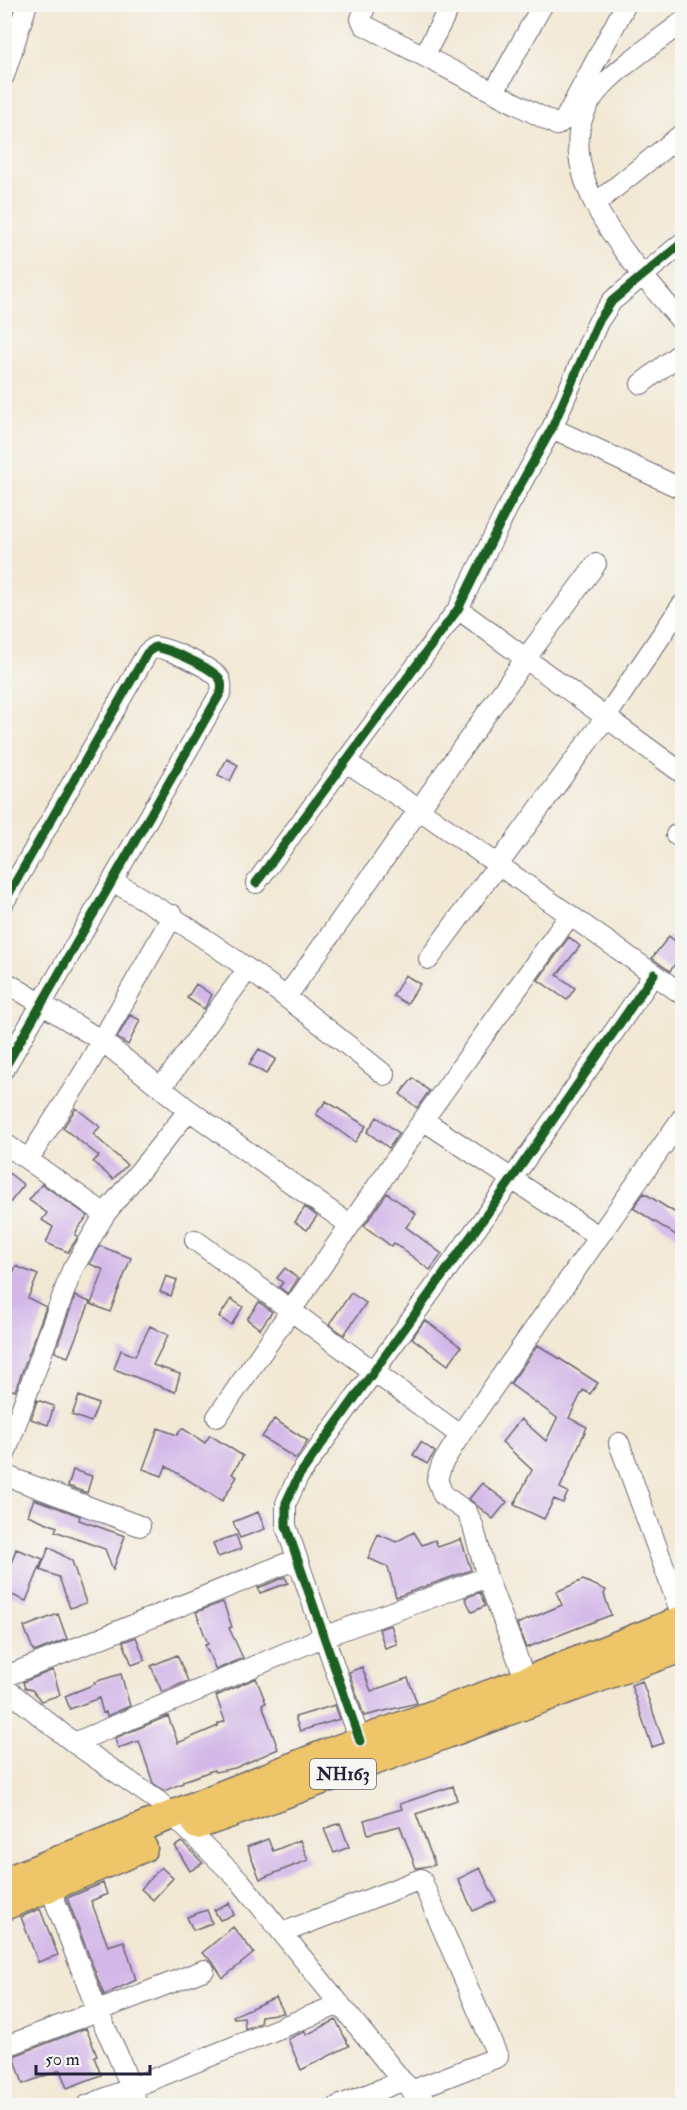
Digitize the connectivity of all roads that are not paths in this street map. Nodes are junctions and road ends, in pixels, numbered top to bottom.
1 (27, 4) edge
2 (366, 4) edge
3 (451, 4) edge
4 (543, 4) edge
5 (626, 4) edge
6 (682, 22) edge
7 (424, 56) junction
8 (4, 76) edge
9 (494, 92) junction
10 (682, 134) edge
11 (596, 203) junction
12 (682, 243) edge
13 (643, 275) junction
14 (682, 322) edge
15 (682, 352) edge
16 (641, 384) dead end
17 (552, 429) junction
18 (682, 489) edge
19 (596, 564) dead end
20 (682, 605) edge
21 (458, 609) junction
22 (526, 658) junction
23 (606, 717) junction
24 (346, 762) junction
25 (682, 773) edge
26 (420, 810) junction
27 (498, 864) junction
28 (112, 881) junction
29 (256, 883) dead end
30 (4, 902) edge
31 (173, 915) junction
32 (570, 915) junction
33 (429, 959) dead end
34 (248, 969) junction
35 (654, 974) junction
36 (4, 981) edge
37 (682, 994) edge
38 (287, 996) junction
39 (42, 1004) junction
40 (102, 1041) junction
41 (4, 1069) edge
42 (385, 1075) dead end
43 (161, 1088) junction
44 (189, 1110) junction
45 (682, 1118) edge
46 (423, 1120) junction
47 (4, 1143) edge
48 (28, 1160) junction
49 (512, 1179) junction
50 (105, 1214) junction
51 (350, 1225) junction
52 (598, 1236) junction
53 (195, 1240) dead end
54 (292, 1312) junction
55 (373, 1372) junction
56 (217, 1418) dead end
57 (460, 1435) junction
58 (619, 1443) dead end
59 (6, 1448) edge
60 (4, 1475) edge
61 (140, 1526) dead end
62 (297, 1559) junction
63 (487, 1577) junction
64 (682, 1618) edge
65 (323, 1637) junction
66 (682, 1648) edge
67 (4, 1677) edge
68 (526, 1681) junction
69 (4, 1687) edge
70 (360, 1742) junction
71 (74, 1743) junction
72 (180, 1822) junction
73 (4, 1882) edge
74 (50, 1888) junction
75 (4, 1906) edge
76 (282, 1933) junction
77 (204, 1970) dead end
78 (340, 2004) junction
79 (97, 2010) junction
80 (4, 2047) edge
81 (407, 2086) junction
82 (131, 2087) junction
83 (86, 2106) edge
84 (138, 2106) edge
85 (338, 2106) edge
86 (430, 2106) edge

1 - 8 street
2 - 7 street
3 - 7 street
4 - 9 street
5 - 9 street
6 - 11 street
7 - 9 street
10 - 11 street
11 - 13 street
12 - 13 street
13 - 14 street
13 - 17 street
15 - 16 street
17 - 18 street
17 - 21 street
19 - 22 street
20 - 23 street
21 - 22 street
21 - 24 street
22 - 23 street
22 - 26 street
23 - 25 street
23 - 27 street
24 - 26 street
24 - 29 street
26 - 27 street
26 - 38 street
27 - 32 street
27 - 33 street
28 - 30 street
28 - 31 street
28 - 39 street
31 - 34 street
31 - 40 street
32 - 35 street
32 - 46 street
34 - 38 street
34 - 43 street
35 - 37 street
35 - 49 street
36 - 39 street
38 - 42 street
39 - 40 street
39 - 41 street
40 - 43 street
40 - 48 street
43 - 44 street
44 - 50 street
44 - 51 street
45 - 52 street
46 - 49 street
46 - 51 street
47 - 48 street
48 - 50 street
49 - 52 street
49 - 55 street
50 - 59 street
51 - 54 street
52 - 57 street
53 - 54 street
54 - 55 street
54 - 56 street
55 - 57 street
55 - 62 street
57 - 63 street
58 - 64 street
60 - 61 street
62 - 65 street
62 - 67 street
63 - 65 street
63 - 68 street
64 - 68 highway, NH163
65 - 70 street
65 - 71 street
66 - 72 highway, NH163
68 - 70 highway, NH163
69 - 71 street
70 - 72 highway, NH163
71 - 72 street
72 - 73 highway, NH163
72 - 74 highway, NH163
72 - 76 street
74 - 75 highway, NH163
74 - 79 street
76 - 78 street
76 - 81 street
77 - 79 street
78 - 81 street
78 - 82 street
79 - 80 street
79 - 82 street
81 - 85 street
81 - 86 street
82 - 83 street
82 - 84 street

